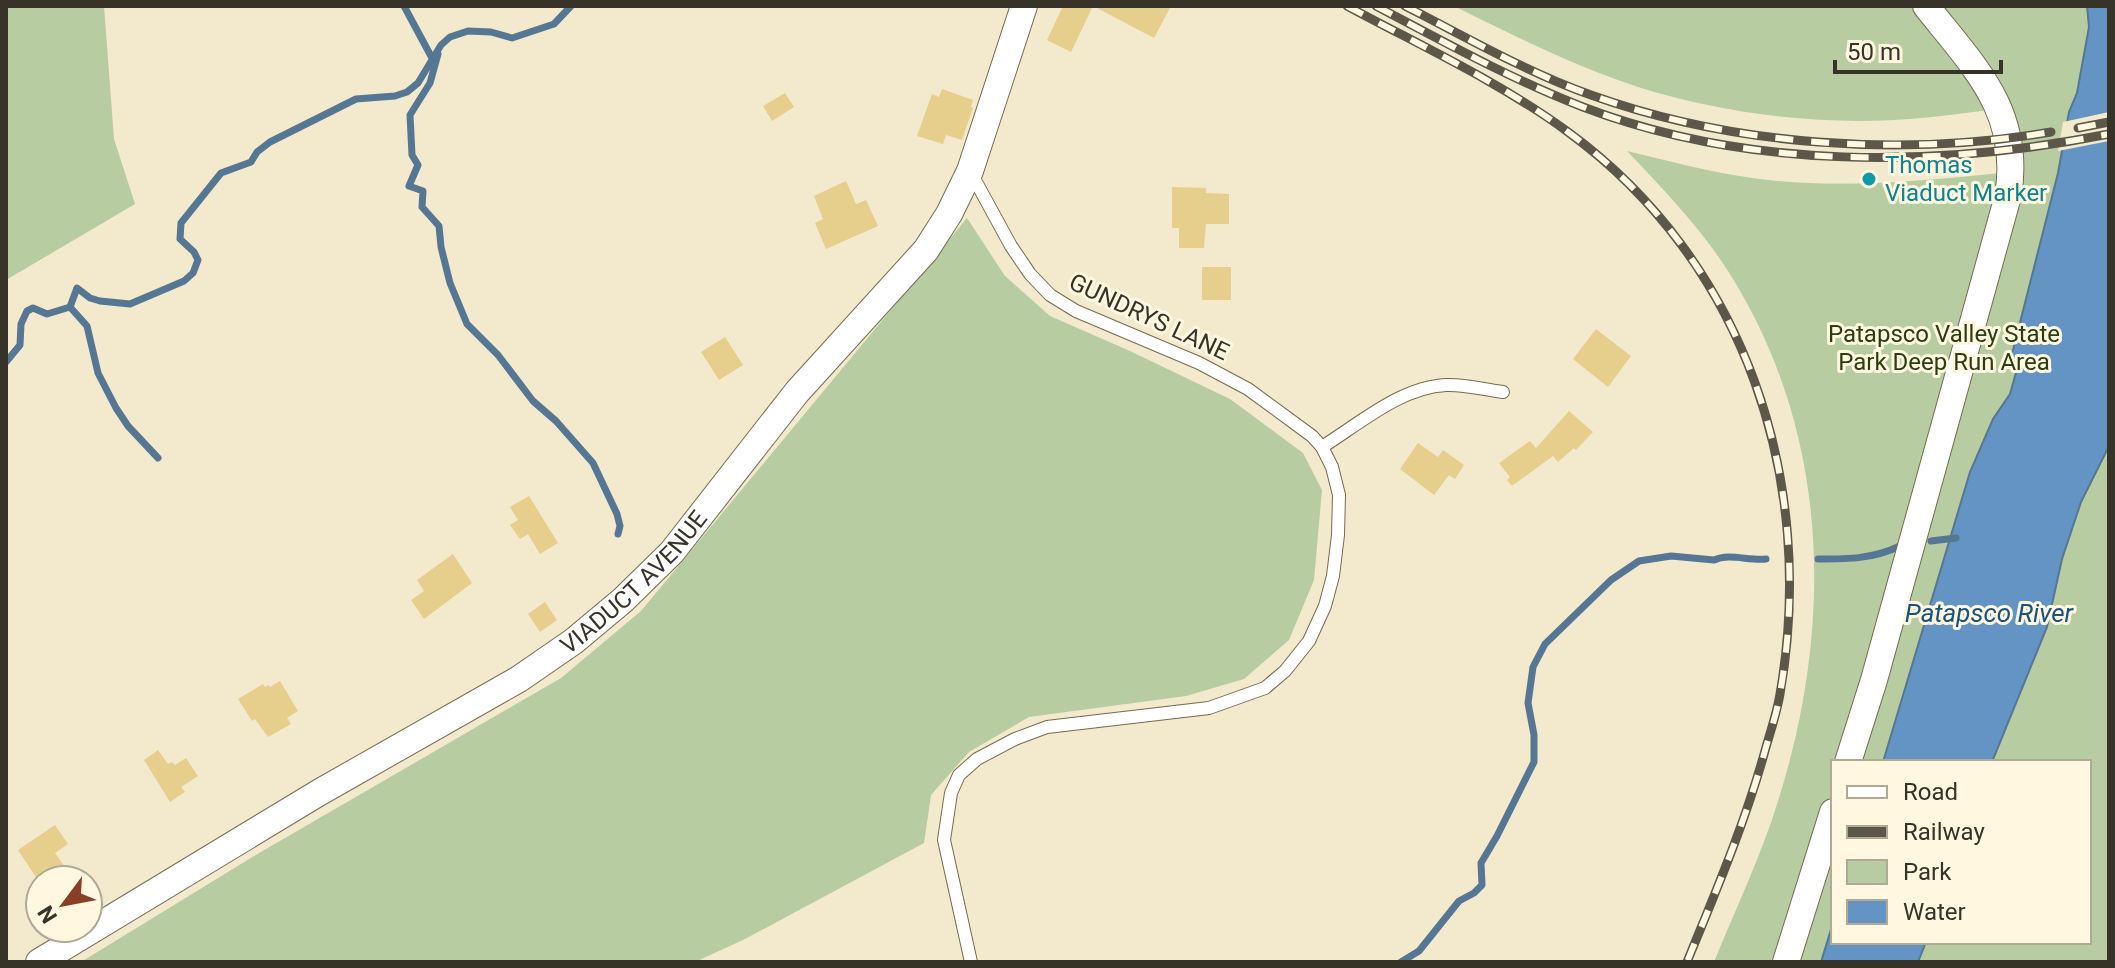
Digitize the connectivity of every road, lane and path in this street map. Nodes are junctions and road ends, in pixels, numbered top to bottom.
1 (1024, 6) edge
2 (1915, 6) edge
3 (1926, 6) edge
4 (1955, 42) junction
5 (970, 171) junction
6 (1503, 392) dead end
7 (1322, 447) junction
8 (1849, 760) edge
9 (1831, 818) edge
10 (39, 962) edge
11 (971, 962) edge
12 (1786, 962) edge

1 - 5 street, VIADUCT AVENUE
2 - 4 street
3 - 4 street
4 - 8 street
5 - 7 lane, GUNDRYS LANE
5 - 10 street, VIADUCT AVENUE
6 - 7 lane
7 - 11 lane
9 - 12 street

